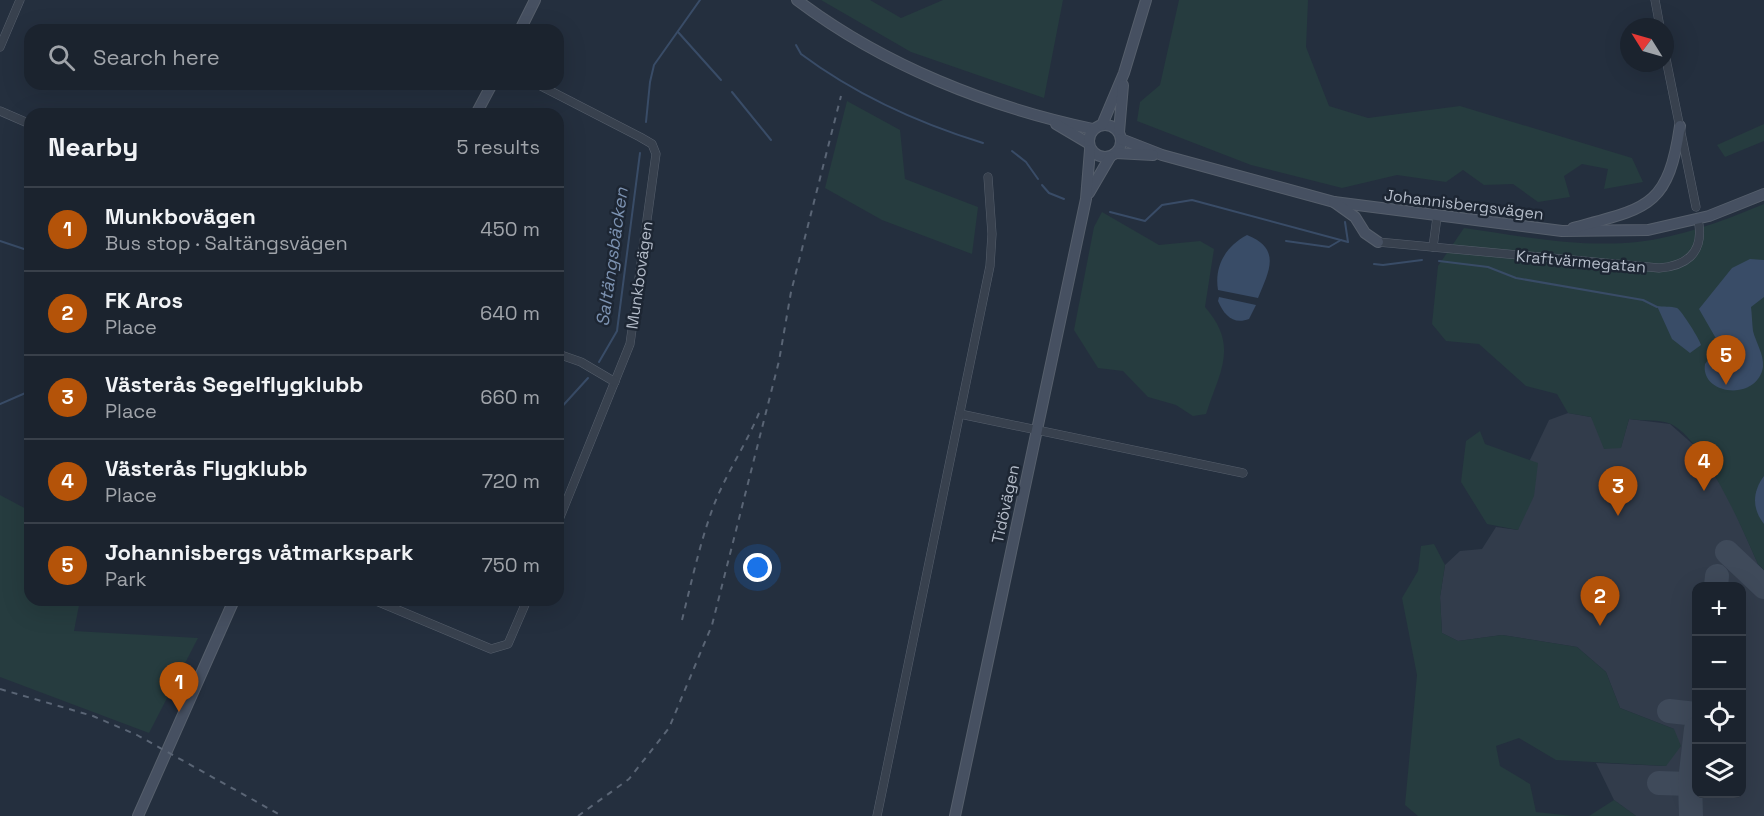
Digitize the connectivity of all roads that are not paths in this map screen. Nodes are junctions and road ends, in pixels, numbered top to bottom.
1 (20, 0) edge
2 (536, 0) edge
3 (797, 0) edge
4 (1146, 0) edge
5 (1655, 0) edge
6 (1658, 18) edge
7 (523, 24) edge
8 (0, 47) edge
9 (1669, 72) edge
10 (1124, 73) junction
11 (489, 90) edge
12 (549, 90) edge
13 (479, 108) edge
14 (0, 111) edge
15 (1048, 119) junction
16 (24, 121) edge
17 (1680, 126) junction
18 (1098, 127) junction
19 (1120, 136) junction
20 (1089, 146) junction
21 (1113, 155) junction
22 (1162, 155) junction
23 (988, 177) dead end
24 (1764, 194) edge
25 (1086, 199) junction
26 (1334, 202) junction
27 (1696, 207) dead end
28 (1437, 217) junction
29 (1699, 225) dead end
30 (1562, 231) junction
31 (1378, 242) joint
32 (1433, 247) junction
33 (564, 356) edge
34 (615, 382) junction
35 (960, 414) junction
36 (1036, 430) junction
37 (1243, 473) dead end
38 (564, 507) edge
39 (231, 606) edge
40 (388, 606) edge
41 (524, 606) edge
42 (138, 816) edge
43 (877, 816) edge
44 (955, 816) edge

1 - 8 street
2 - 7 main road
3 - 15 main road
4 - 10 main road
5 - 6 street
9 - 17 street
10 - 18 main road
10 - 19 main road
11 - 13 main road
12 - 34 street, Munkbovägen
14 - 16 street
15 - 18 main road
15 - 20 main road
17 - 27 street
17 - 30 main road
18 - 19 main road
18 - 20 main road
19 - 21 main road
19 - 22 main road, Johannisbergsvägen
20 - 21 main road
20 - 25 main road, Tidövägen
21 - 22 main road, Johannisbergsvägen
21 - 25 main road, Tidövägen
22 - 26 main road, Johannisbergsvägen
23 - 35 street
24 - 30 main road, Johannisbergsvägen
25 - 36 main road, Tidövägen
26 - 28 main road, Johannisbergsvägen
26 - 31 main road
28 - 30 main road, Johannisbergsvägen
28 - 32 street
29 - 32 street, Kraftvärmegatan
31 - 32 street, Kraftvärmegatan
33 - 34 street
34 - 38 street, Munkbovägen
35 - 36 street
35 - 43 street
36 - 37 street
36 - 44 main road, Tidövägen
39 - 42 main road
40 - 41 street

